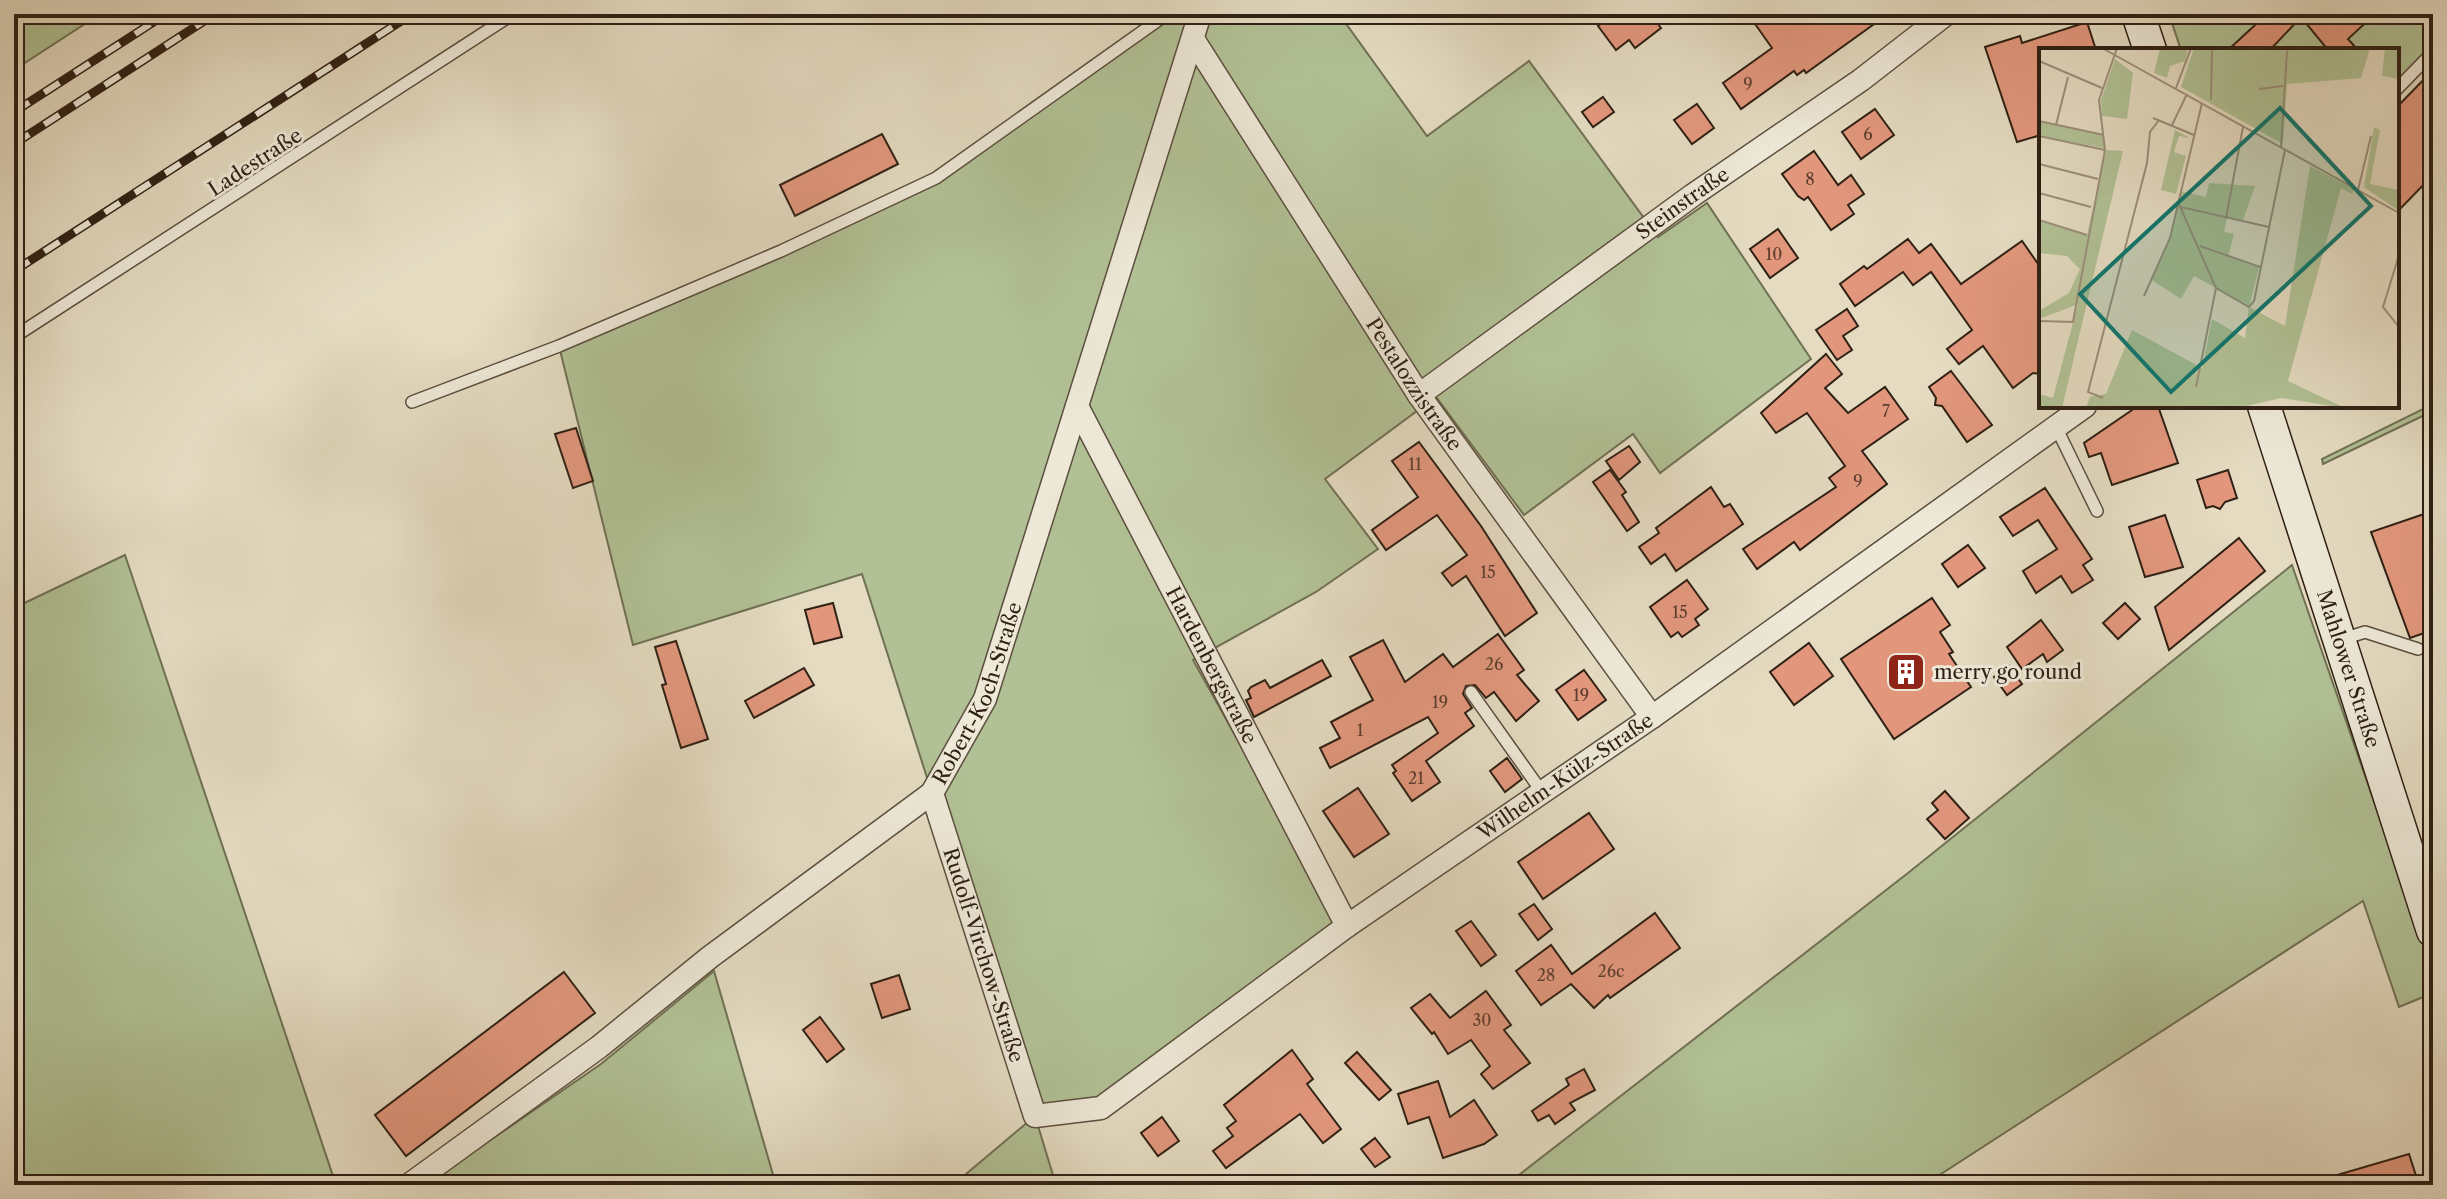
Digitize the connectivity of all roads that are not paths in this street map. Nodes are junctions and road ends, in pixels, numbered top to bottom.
1 (513, 14) edge
2 (1167, 14) edge
3 (1200, 14) edge
4 (1946, 14) edge
5 (2138, 14) edge
6 (1193, 39) junction
7 (2149, 48) edge
8 (2433, 52) edge
9 (2399, 87) edge
10 (14, 337) edge
11 (1419, 395) junction
12 (412, 402) dead end
13 (1077, 406) junction
14 (2082, 408) edge
15 (2265, 408) edge
16 (2056, 427) junction
17 (2097, 511) dead end
18 (2339, 640) junction
19 (2418, 649) dead end
20 (1471, 692) dead end
21 (1652, 717) junction
22 (1542, 792) junction
23 (932, 793) junction
24 (1347, 926) junction
25 (2433, 931) edge
26 (1035, 1116) joint
27 (409, 1185) edge

1 - 10 lane, Ladestraße
2 - 12 lane
3 - 6 street, Robert-Koch-Straße
4 - 11 street, Steinstraße
5 - 7 main road
6 - 11 street, Pestalozzistraße
6 - 13 street, Robert-Koch-Straße
8 - 9 lane
11 - 21 street, Pestalozzistraße
13 - 23 street, Robert-Koch-Straße
13 - 24 street, Hardenbergstraße
14 - 16 street, Wilhelm-Külz-Straße
15 - 18 main road, Mahlower Straße
16 - 17 lane
16 - 21 street, Wilhelm-Külz-Straße
18 - 19 lane
18 - 25 main road, Mahlower Straße
20 - 22 lane
21 - 22 street, Wilhelm-Külz-Straße
22 - 24 street, Wilhelm-Külz-Straße
23 - 26 street, Rudolf-Virchow-Straße
23 - 27 street, Robert-Koch-Straße
24 - 26 street, Wilhelm-Külz-Straße

